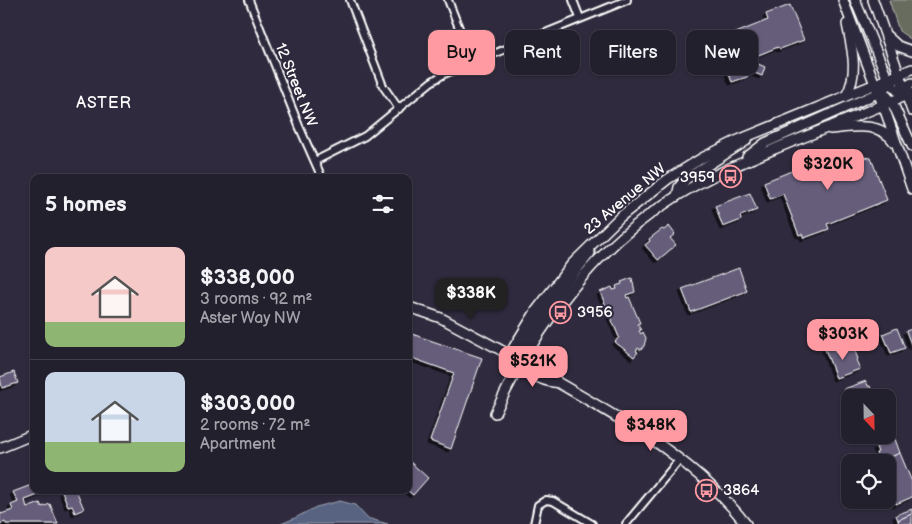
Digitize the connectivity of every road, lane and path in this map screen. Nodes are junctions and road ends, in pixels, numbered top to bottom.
1 (250, 0) edge
2 (350, 0) edge
3 (448, 0) edge
4 (573, 0) edge
5 (627, 0) edge
6 (855, 0) edge
7 (873, 0) edge
8 (843, 1) edge
9 (580, 18) junction
10 (460, 30) edge
11 (886, 34) junction
12 (912, 51) edge
13 (495, 52) edge
14 (912, 69) edge
15 (900, 74) junction
16 (443, 75) edge
17 (894, 90) edge
18 (846, 96) junction
19 (883, 105) junction
20 (399, 109) junction
21 (912, 110) edge
22 (763, 130) junction
23 (822, 130) junction
24 (912, 146) edge
25 (898, 149) junction
26 (314, 161) junction
27 (735, 166) junction
28 (320, 174) edge
29 (912, 189) edge
30 (677, 196) junction
31 (616, 221) junction
32 (412, 308) edge
33 (509, 355) junction
34 (523, 362) junction
35 (495, 414) dead end
36 (30, 436) edge
37 (0, 448) edge
38 (680, 458) junction
39 (534, 524) edge
40 (592, 524) edge
41 (626, 524) edge
42 (746, 524) edge

1 - 26 street, 12 Street NW
2 - 20 street
3 - 10 street
4 - 9 street
5 - 9 street
6 - 17 main road
7 - 11 main road
8 - 17 main road
8 - 18 main road
9 - 13 street
11 - 12 main road
11 - 15 main road
14 - 15 main road
15 - 17 main road
16 - 20 street
17 - 18 main road, 23 Avenue NW
17 - 19 main road
17 - 19 main road, 23 Avenue NW
17 - 21 main road
17 - 24 main road
17 - 27 main road
18 - 22 main road, 23 Avenue NW
19 - 23 main road, 23 Avenue NW
19 - 25 main road
20 - 26 street
22 - 30 main road
22 - 31 main road, 23 Avenue NW
23 - 25 main road
23 - 27 main road, 23 Avenue NW
25 - 29 main road
26 - 28 street, 12 Street NW
27 - 30 main road, 23 Avenue NW
30 - 34 main road, 23 Avenue NW
31 - 33 main road, 23 Avenue NW
31 - 34 main road
32 - 33 main road
33 - 34 main road
34 - 35 main road, 23 Avenue NW
34 - 38 main road
36 - 37 main road
38 - 41 street
38 - 42 main road
39 - 40 street

